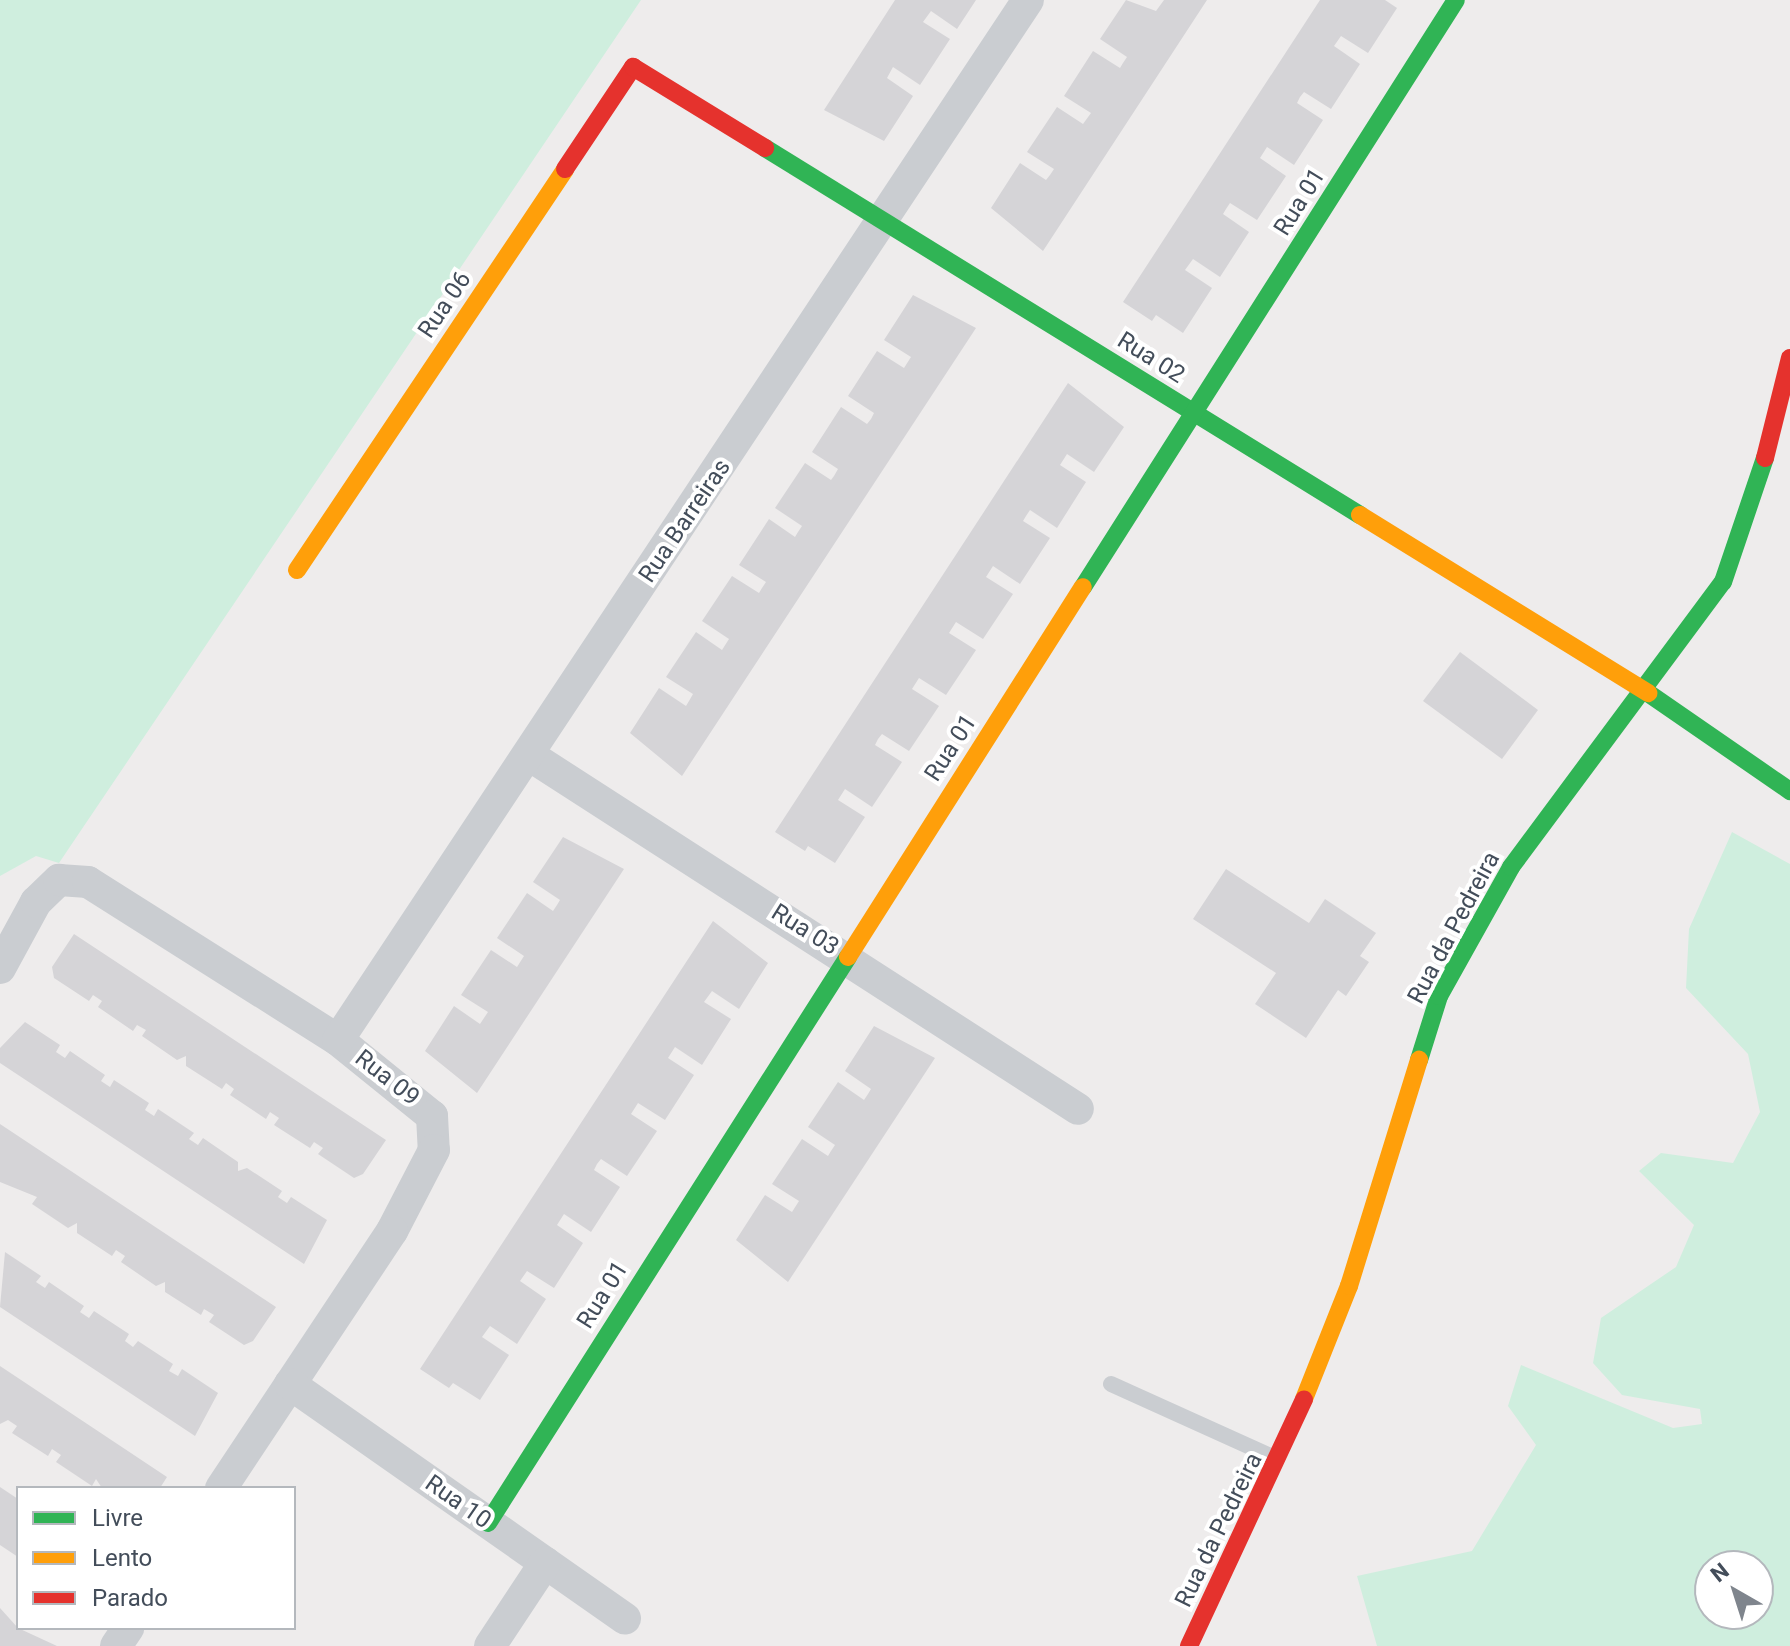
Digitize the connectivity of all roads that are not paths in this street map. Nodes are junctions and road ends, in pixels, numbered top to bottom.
1 (1028, 0) edge
2 (1456, 0) edge
3 (633, 67) joint
4 (884, 222) junction
5 (1790, 358) edge
6 (1195, 414) junction
7 (297, 570) dead end
8 (1643, 690) junction
9 (529, 755) junction
10 (1790, 791) edge
11 (846, 956) junction
12 (0, 968) edge
13 (338, 1040) junction
14 (1078, 1109) dead end
15 (290, 1384) junction
16 (1111, 1384) dead end
17 (1280, 1460) junction
18 (222, 1486) edge
19 (488, 1523) junction
20 (545, 1563) junction
21 (625, 1619) dead end
22 (490, 1646) edge
23 (1189, 1646) edge

1 - 4 street, Rua Barreiras
2 - 6 street, Rua 01
3 - 4 street, Rua 02
3 - 7 street, Rua 06
4 - 6 street, Rua 02
4 - 9 street, Rua Barreiras
5 - 8 street, Rua da Pedreira
6 - 8 street, Rua 02
6 - 11 street, Rua 01
8 - 10 street, Rua 02
8 - 17 street, Rua da Pedreira
9 - 11 street, Rua 03
9 - 13 street, Rua Barreiras
11 - 14 street, Rua 03
11 - 19 street, Rua 01
12 - 13 street, Rua 09
13 - 15 street, Rua 09
15 - 18 street, Rua 09
15 - 19 street, Rua 10
16 - 17 lane
17 - 23 street, Rua da Pedreira
19 - 20 street, Rua 10
20 - 21 street, Rua 10
20 - 22 street

